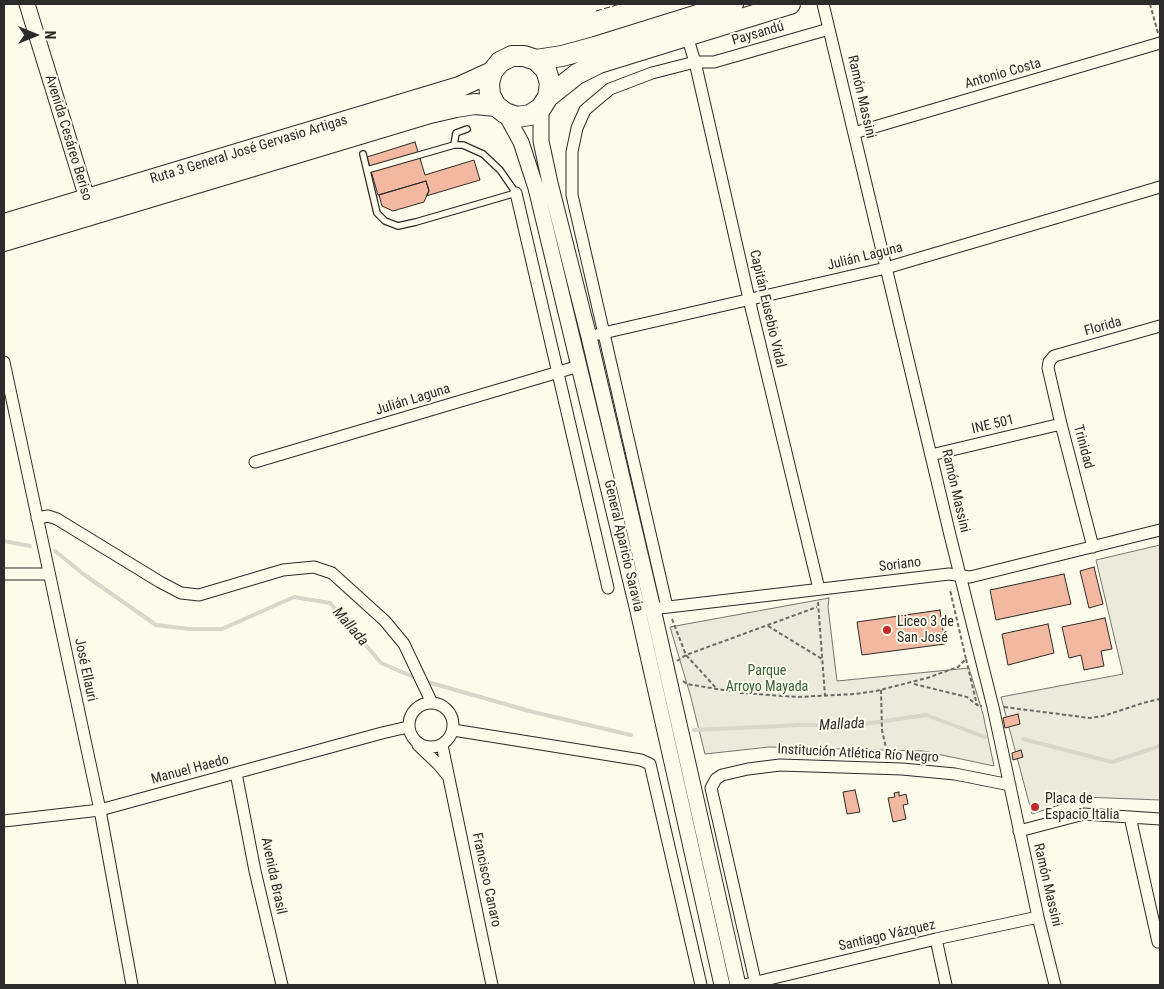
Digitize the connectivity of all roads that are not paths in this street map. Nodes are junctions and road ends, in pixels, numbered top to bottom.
1 (27, 4) edge
2 (733, 4) edge
3 (790, 4) edge
4 (823, 4) edge
5 (829, 29) junction
6 (687, 36) junction
7 (1159, 37) edge
8 (536, 60) junction
9 (695, 62) junction
10 (492, 72) junction
11 (545, 102) junction
12 (500, 110) junction
13 (467, 129) dead end
14 (854, 133) junction
15 (454, 144) junction
16 (363, 154) dead end
17 (367, 170) junction
18 (1160, 187) edge
19 (516, 193) junction
20 (90, 206) junction
21 (4, 224) edge
22 (4, 240) edge
23 (886, 268) junction
24 (749, 299) junction
25 (1160, 326) edge
26 (604, 333) junction
27 (589, 336) junction
28 (574, 341) junction
29 (1054, 356) joint
30 (4, 362) edge
31 (580, 366) junction
32 (558, 372) junction
33 (1061, 424) junction
34 (931, 455) junction
35 (255, 462) dead end
36 (37, 518) junction
37 (1160, 530) edge
38 (1093, 547) junction
39 (4, 574) edge
40 (49, 574) junction
41 (960, 576) junction
42 (608, 588) dead end
43 (819, 589) junction
44 (653, 609) junction
45 (427, 691) junction
46 (432, 703) junction
47 (419, 706) junction
48 (408, 727) junction
49 (452, 730) junction
50 (382, 733) junction
51 (417, 744) junction
52 (442, 745) junction
53 (236, 773) junction
54 (450, 780) junction
55 (1010, 785) junction
56 (100, 810) junction
57 (1130, 817) junction
58 (1160, 819) edge
59 (4, 821) edge
60 (1019, 830) junction
61 (1038, 917) junction
62 (936, 939) junction
63 (1158, 942) dead end
64 (752, 984) edge
65 (132, 985) edge
66 (282, 985) edge
67 (492, 985) edge
68 (701, 985) edge
69 (722, 985) edge
70 (738, 985) edge
71 (946, 985) edge
72 (1055, 985) edge

1 - 20 main road, Avenida Cesáreo Beriso
2 - 8 highway
3 - 6 highway
4 - 5 street, Ramón Massini
5 - 9 street, Paysandú
5 - 14 street, Ramón Massini
6 - 9 street, Capitán Eusebio Vidal
6 - 11 highway
7 - 14 street, Antonio Costa
8 - 10 highway
8 - 11 highway
9 - 24 street, Capitán Eusebio Vidal
9 - 26 street, General Aparicio Saravia
10 - 12 highway
10 - 20 highway, Ruta 3 General José Gervasio Artigas
11 - 12 highway
11 - 27 main road, General Aparicio Saravia
12 - 20 highway, Ruta 3 General José Gervasio Artigas
12 - 28 main road, General Aparicio Saravia
13 - 15 lane
14 - 23 street, Ramón Massini
15 - 17 lane
15 - 19 lane
16 - 17 lane
17 - 19 lane
18 - 23 street, Julián Laguna
19 - 32 street, General Aparicio Saravia
20 - 21 highway, Ruta 3 General José Gervasio Artigas
20 - 22 highway, Ruta 3 General José Gervasio Artigas
23 - 24 street, Julián Laguna
23 - 34 street, Ramón Massini
24 - 26 street, Julián Laguna
24 - 43 street, Capitán Eusebio Vidal
25 - 29 street, Florida
26 - 27 street, Julián Laguna
26 - 44 street, General Aparicio Saravia
27 - 28 street, Julián Laguna
27 - 44 main road, General Aparicio Saravia
28 - 31 main road, General Aparicio Saravia
29 - 33 street, Trinidad
30 - 36 street, José Ellauri
31 - 32 street, Julián Laguna
31 - 44 main road, General Aparicio Saravia
32 - 35 street, Julián Laguna
32 - 42 street, General Aparicio Saravia
33 - 34 street, INE 501
33 - 38 street, Trinidad
34 - 41 street, Ramón Massini
36 - 40 street, José Ellauri
36 - 45 street
37 - 38 street, Soriano
38 - 41 street, Soriano
39 - 40 street
40 - 56 street, José Ellauri
41 - 43 street, Soriano
41 - 55 street, Ramón Massini
43 - 44 street, Soriano
44 - 69 main road, General Aparicio Saravia
44 - 70 main road, General Aparicio Saravia
45 - 46 street
45 - 47 street
46 - 47 street
46 - 49 street
47 - 48 street
48 - 50 street, Manuel Haedo
48 - 51 street
49 - 52 street
49 - 68 street
50 - 51 street
50 - 53 street, Manuel Haedo
51 - 52 street
51 - 54 street
52 - 54 street, Francisco Canaro
53 - 56 street, Manuel Haedo
53 - 66 street, Avenida Brasil
54 - 67 street, Francisco Canaro
55 - 60 street, Ramón Massini
55 - 64 street, Institución Atlética Río Negro
56 - 59 street, Manuel Haedo
56 - 65 street, José Ellauri
57 - 58 street
57 - 60 street
57 - 63 street
60 - 61 street, Ramón Massini
61 - 62 street, Santiago Vázquez
61 - 72 street, Ramón Massini
62 - 64 street, Santiago Vázquez
62 - 71 street

